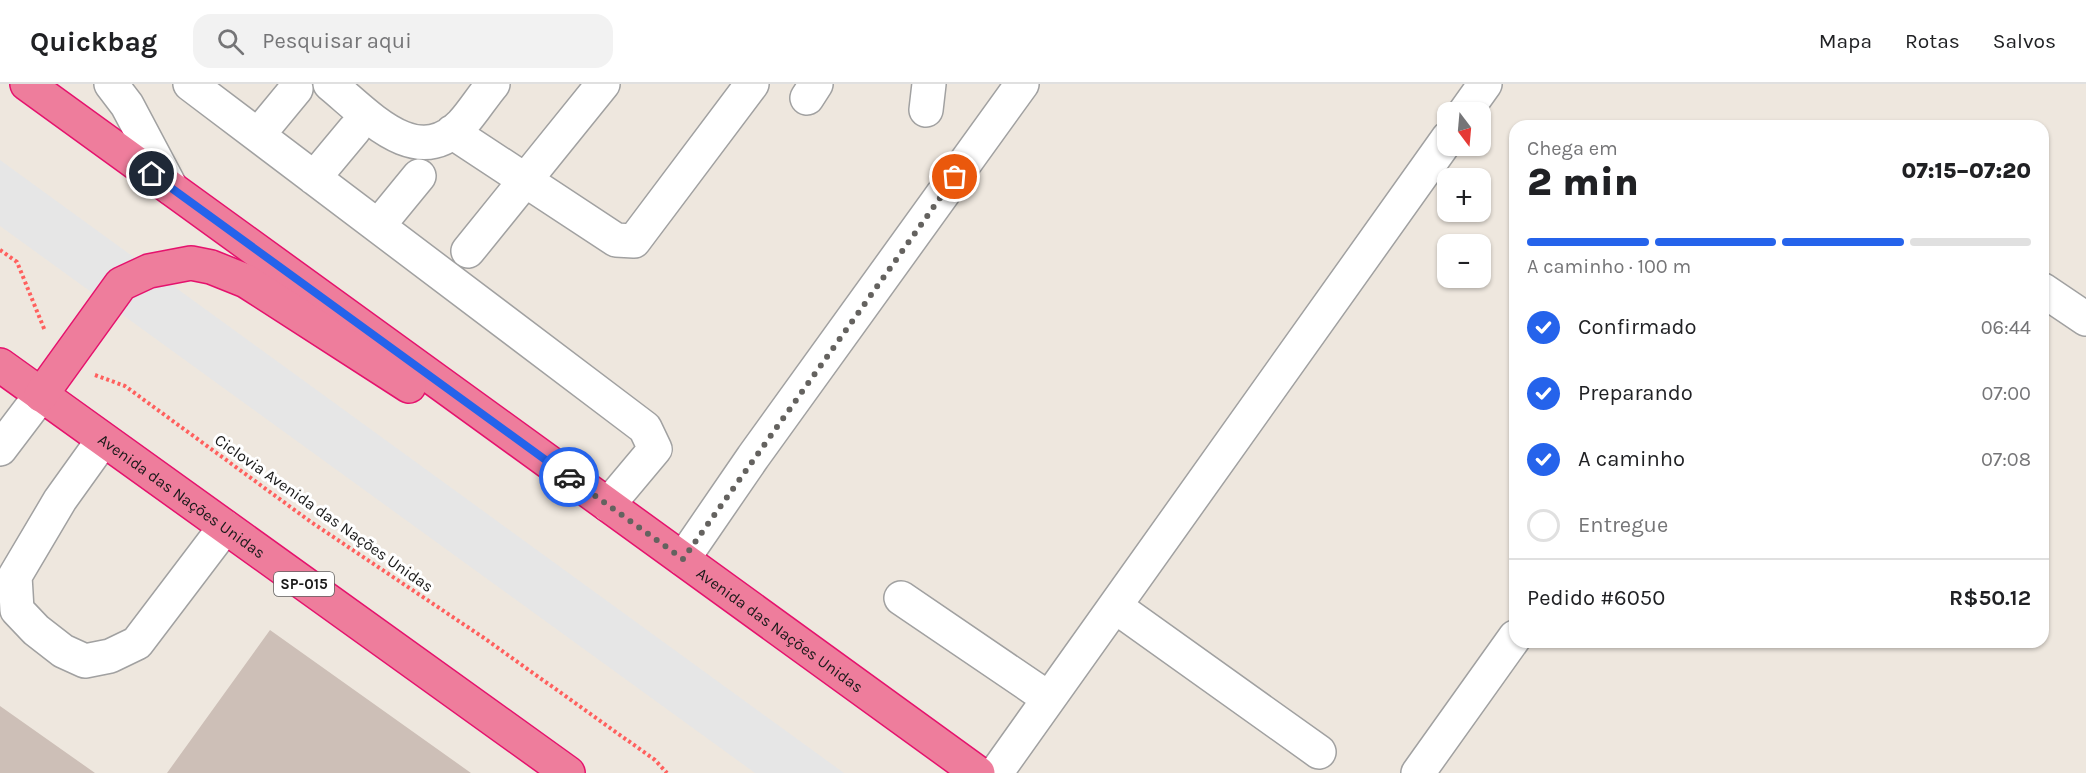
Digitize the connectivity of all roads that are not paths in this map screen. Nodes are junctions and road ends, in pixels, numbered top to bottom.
1 (27, 84) edge
2 (111, 84) edge
3 (330, 84) edge
4 (492, 84) edge
5 (603, 84) edge
6 (752, 84) edge
7 (1022, 84) edge
8 (1485, 84) edge
9 (202, 87) edge
10 (296, 89) dead end
11 (1472, 102) edge
12 (354, 130) dead end
13 (452, 132) junction
14 (258, 135) junction
15 (1437, 154) edge
16 (419, 176) dead end
17 (314, 178) junction
18 (525, 180) junction
19 (171, 188) junction
20 (378, 226) junction
21 (468, 251) dead end
22 (2049, 294) edge
23 (2086, 319) edge
24 (0, 365) edge
25 (41, 395) junction
26 (475, 409) junction
27 (103, 440) junction
28 (0, 449) edge
29 (608, 505) junction
30 (225, 527) junction
31 (683, 559) junction
32 (901, 598) dead end
33 (1116, 607) junction
34 (1509, 645) edge
35 (1048, 698) junction
36 (1319, 752) dead end
37 (568, 773) edge
38 (978, 773) edge
39 (996, 773) edge
40 (1418, 773) edge

1 - 19 highway, Avenida das Nações Unidas
2 - 19 street
3 - 13 street
4 - 13 street
5 - 18 street
6 - 18 street
7 - 31 street
8 - 11 street
9 - 14 street
10 - 14 street
12 - 17 street
13 - 18 street
14 - 17 street
15 - 33 street
16 - 20 street
17 - 20 street
18 - 21 street
19 - 26 highway, Avenida das Nações Unidas
20 - 29 street
22 - 23 street
24 - 25 highway, Avenida das Nações Unidas / SP-015
25 - 26 highway
25 - 27 highway, Avenida das Nações Unidas / SP-015
25 - 28 street
26 - 29 highway, Avenida das Nações Unidas
27 - 30 highway, Avenida das Nações Unidas / SP-015
27 - 30 street
29 - 31 highway, Avenida das Nações Unidas
30 - 37 highway, Avenida das Nações Unidas / SP-015
31 - 38 highway, Avenida das Nações Unidas
32 - 35 street
33 - 35 street
33 - 36 street
34 - 40 street
35 - 39 street

